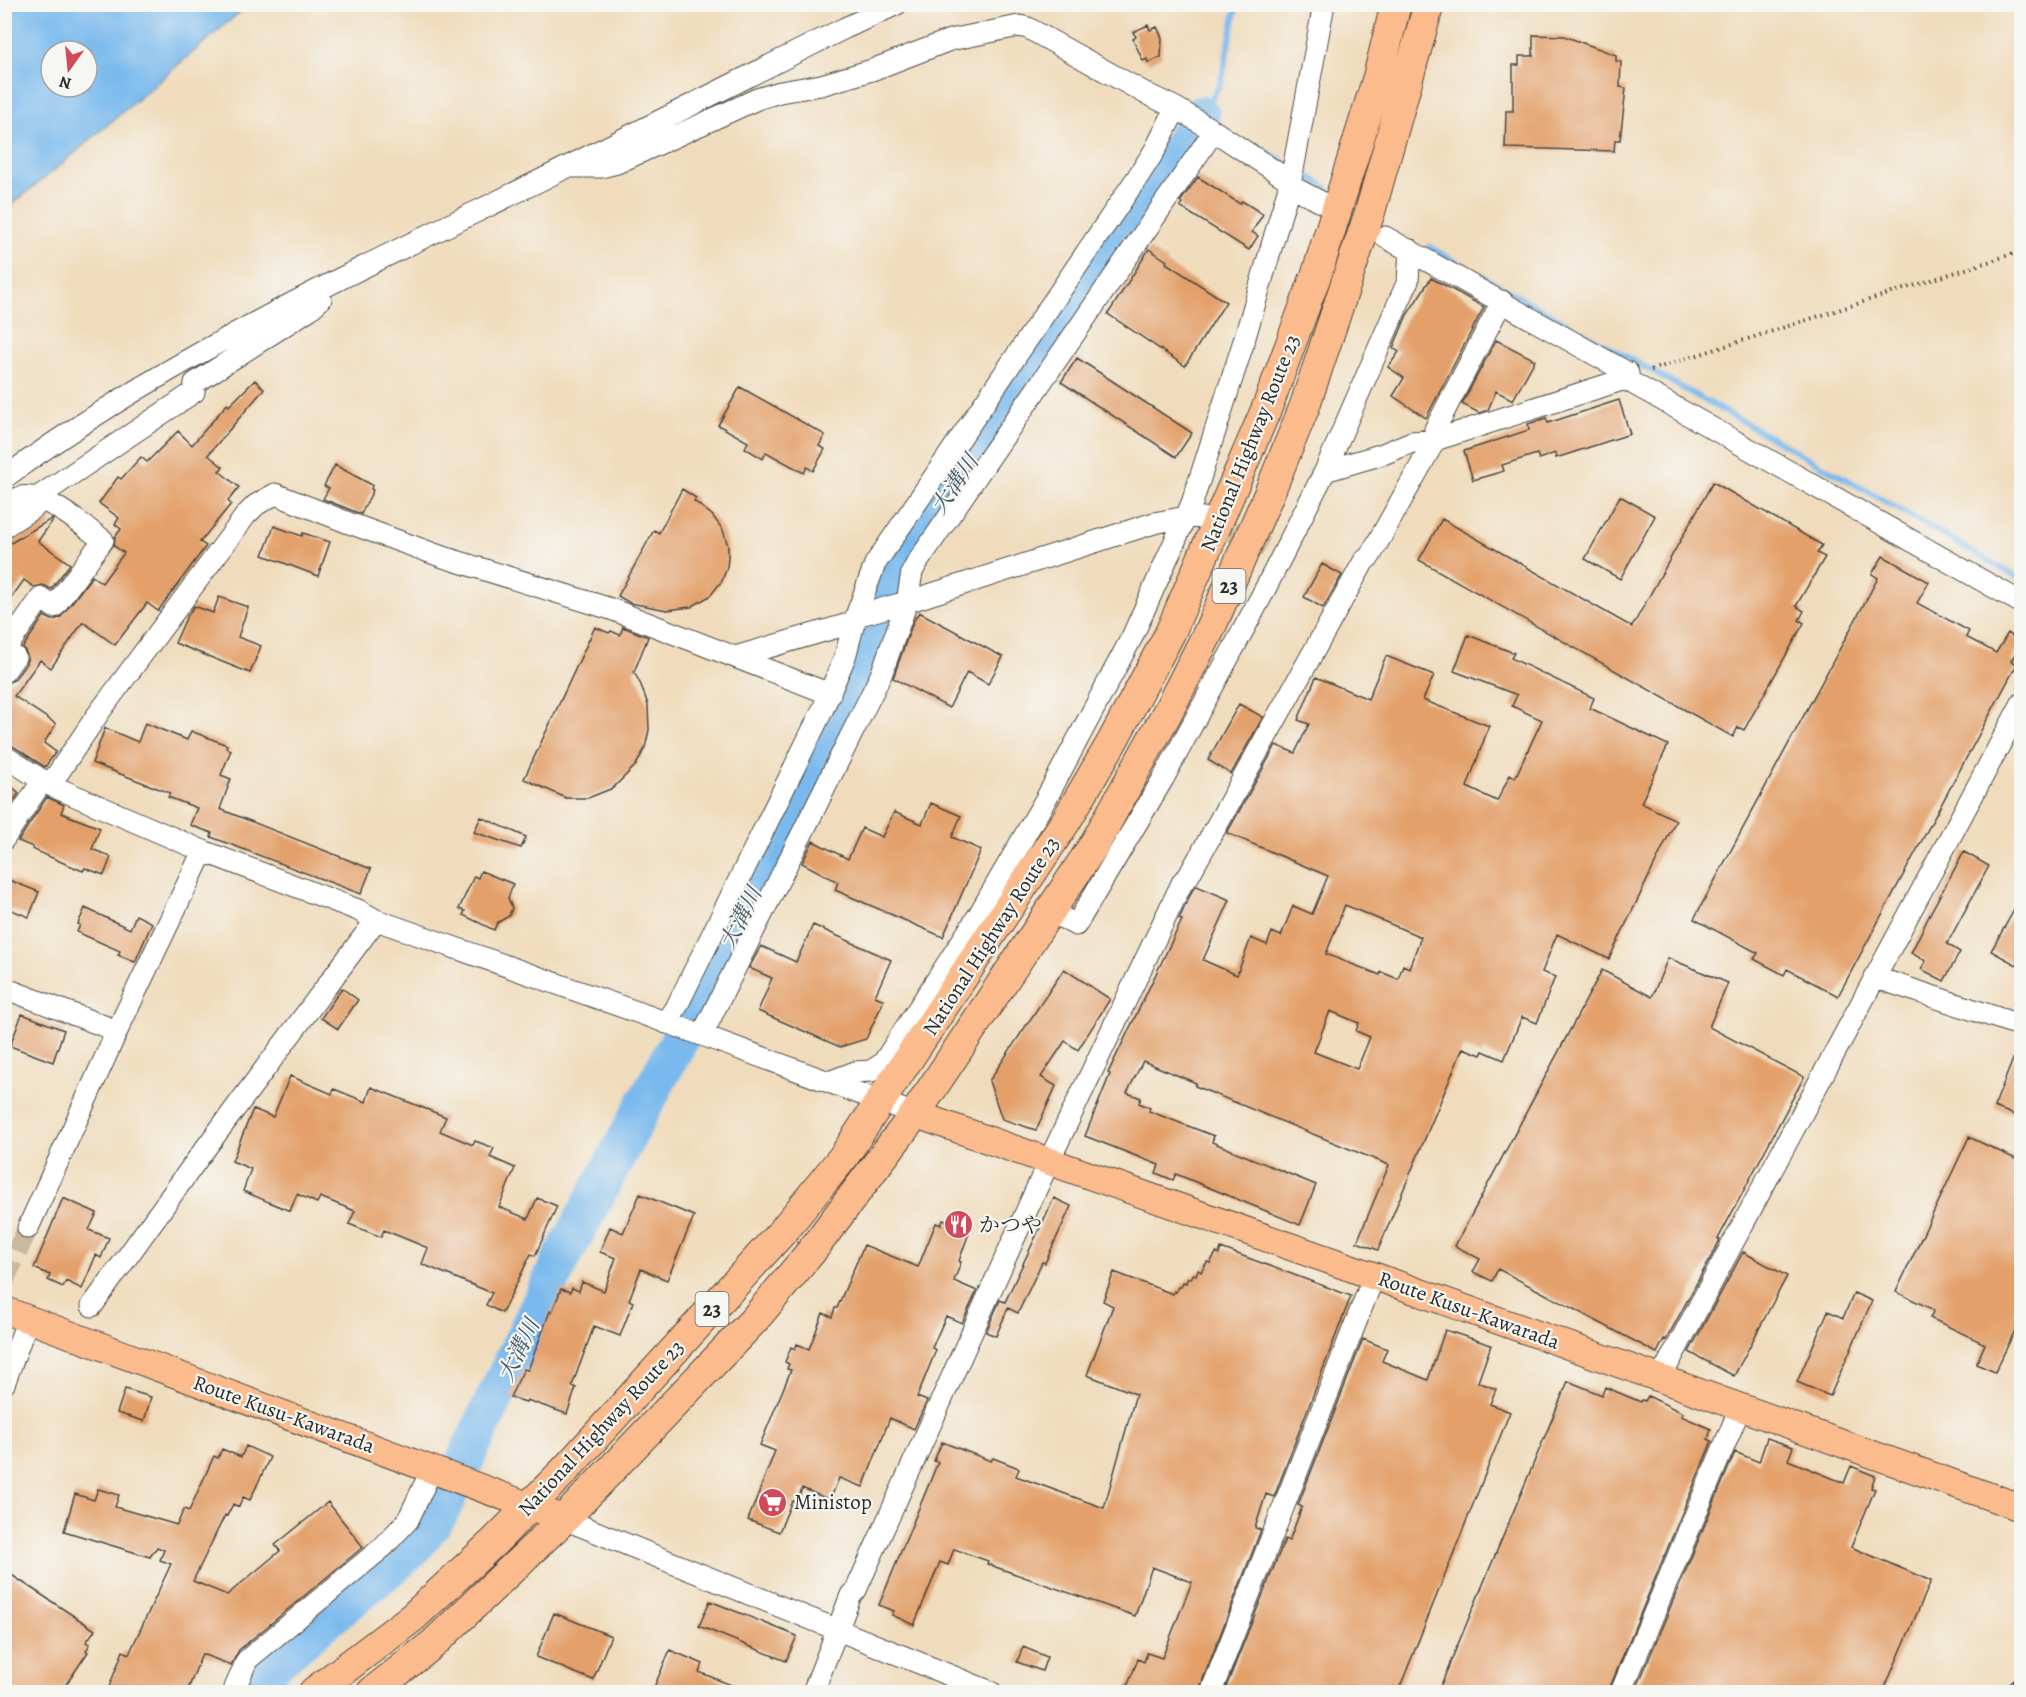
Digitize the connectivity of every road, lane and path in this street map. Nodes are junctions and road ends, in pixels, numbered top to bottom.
1 (897, 4) edge
2 (1324, 4) edge
3 (1396, 4) edge
4 (1429, 4) edge
5 (1178, 109) junction
6 (1212, 130) junction
7 (565, 167) junction
8 (1290, 182) junction
9 (1323, 203) dead end
10 (1385, 237) dead end
11 (1410, 250) junction
12 (2022, 251) edge
13 (355, 270) junction
14 (1502, 301) junction
15 (1654, 368) dead end
16 (1624, 379) junction
17 (1435, 440) junction
18 (1325, 471) junction
19 (4, 478) edge
20 (38, 497) junction
21 (4, 506) edge
22 (1195, 518) junction
23 (4, 527) edge
24 (903, 603) junction
25 (2022, 603) edge
26 (858, 618) junction
27 (5, 650) edge
28 (735, 657) junction
29 (4, 672) edge
30 (830, 694) junction
31 (2022, 703) edge
32 (4, 756) edge
33 (46, 782) junction
34 (4, 839) edge
35 (203, 851) junction
36 (1050, 911) junction
37 (376, 920) junction
38 (1874, 977) junction
39 (4, 988) edge
40 (668, 1023) junction
41 (2022, 1026) edge
42 (117, 1031) junction
43 (699, 1034) junction
44 (830, 1082) junction
45 (882, 1101) junction
46 (915, 1114) junction
47 (1049, 1161) junction
48 (28, 1228) tunnel mouth
49 (1374, 1276) junction
50 (92, 1306) dead end
51 (16, 1315) edge
52 (1660, 1378) junction
53 (4, 1384) edge
54 (1740, 1408) junction
55 (435, 1470) junction
56 (528, 1506) junction
57 (2022, 1508) edge
58 (564, 1519) junction
59 (837, 1630) junction
60 (236, 1692) edge
61 (314, 1692) edge
62 (372, 1692) edge
63 (813, 1692) edge
64 (991, 1692) edge
65 (1211, 1692) edge
66 (1621, 1692) edge

1 - 7 street
2 - 8 street
3 - 45 highway, National Highway Route 23 / 23
4 - 36 highway, National Highway Route 23 / 23
5 - 6 street
5 - 7 street
5 - 26 street
6 - 8 street
6 - 24 street
7 - 13 street
8 - 9 street
8 - 22 street
10 - 11 street
11 - 14 street
11 - 18 street
12 - 15 path
13 - 19 street
13 - 20 street
14 - 16 street
14 - 17 street
16 - 17 street
16 - 25 street
17 - 18 street
17 - 47 street
18 - 36 street
20 - 21 street
20 - 23 street
20 - 27 street
22 - 24 street
22 - 44 street
24 - 26 street
24 - 43 street
26 - 28 street
26 - 30 street
27 - 29 street
28 - 30 street
28 - 33 street
30 - 40 street
31 - 38 street
32 - 33 street
33 - 34 street
33 - 35 street
35 - 37 street
35 - 42 street
36 - 46 highway, National Highway Route 23 / 23
37 - 40 street
37 - 50 street
38 - 41 street
38 - 52 street
39 - 42 street
40 - 43 street
42 - 48 street
43 - 44 street
44 - 45 street
45 - 46 street
45 - 56 highway, National Highway Route 23 / 23
46 - 47 main road, Route Kusu-Kawarada
46 - 58 highway, National Highway Route 23 / 23
47 - 49 main road, Route Kusu-Kawarada
47 - 59 street
49 - 52 main road, Route Kusu-Kawarada
49 - 65 street
51 - 53 street
51 - 55 main road, Route Kusu-Kawarada
52 - 54 main road, Route Kusu-Kawarada
54 - 57 main road, Route Kusu-Kawarada
54 - 66 street
55 - 56 main road, Route Kusu-Kawarada
55 - 60 street
56 - 58 main road, Route Kusu-Kawarada
56 - 61 highway, National Highway Route 23 / 23
58 - 59 street
58 - 62 highway, National Highway Route 23 / 23
59 - 63 street
59 - 64 street

